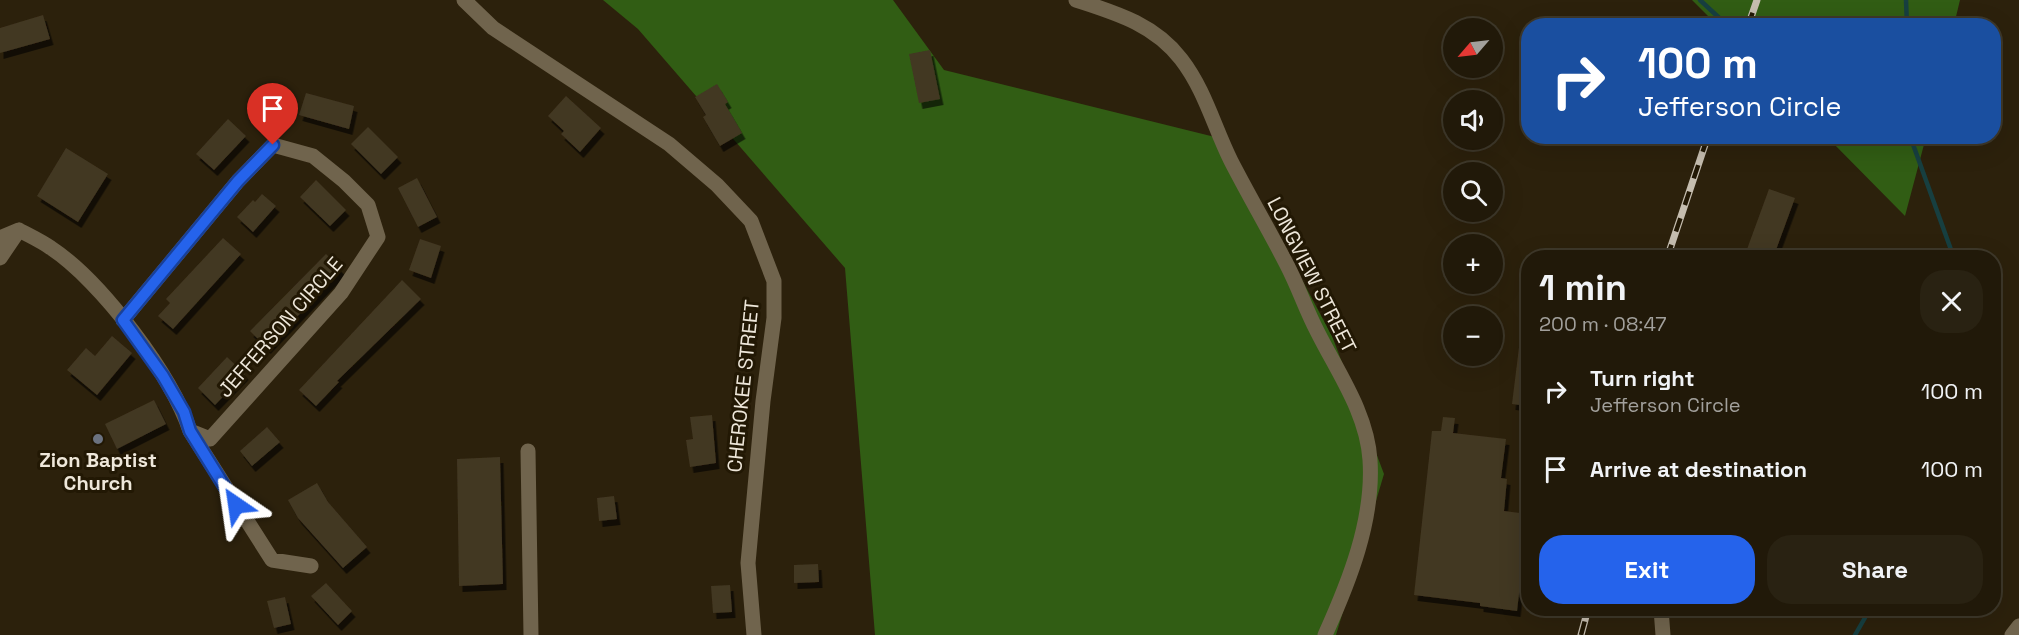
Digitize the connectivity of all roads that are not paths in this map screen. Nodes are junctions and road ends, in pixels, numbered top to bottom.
1 (464, 0) edge
2 (1076, 0) edge
3 (19, 230) junction
4 (0, 238) edge
5 (0, 258) edge
6 (123, 320) junction
7 (190, 431) junction
8 (528, 451) dead end
9 (311, 566) dead end
10 (1662, 616) edge
11 (2019, 626) edge
12 (531, 635) edge
13 (754, 635) edge
14 (1325, 635) edge
15 (1663, 635) edge
16 (2012, 635) edge

1 - 13 street, CHEROKEE STREET
2 - 14 street, LONGVIEW STREET
3 - 4 street
3 - 5 street
3 - 6 street
6 - 7 street
6 - 7 street, JEFFERSON CIRCLE
7 - 9 street
8 - 12 street
10 - 15 street
11 - 16 street

